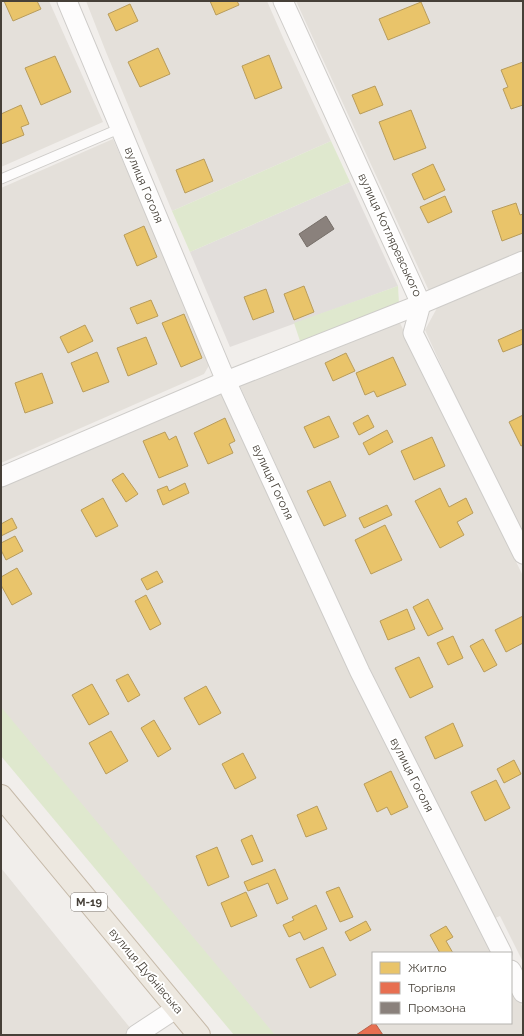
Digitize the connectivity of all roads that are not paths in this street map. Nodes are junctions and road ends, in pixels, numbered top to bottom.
1 (68, 1) edge
2 (283, 1) edge
3 (121, 128) junction
4 (1, 179) edge
5 (523, 261) edge
6 (421, 304) junction
7 (226, 381) junction
8 (1, 477) edge
9 (523, 554) edge
10 (1, 796) edge
11 (501, 952) edge
12 (512, 972) edge
13 (523, 993) edge
14 (177, 1008) junction
15 (136, 1035) edge
16 (199, 1035) edge

1 - 3 street, вулиця Гоголя
2 - 6 street, вулиця Котляревського
3 - 4 lane
3 - 7 street, вулиця Гоголя
5 - 6 street
6 - 7 street
6 - 9 street, вулиця Котляревського
7 - 8 street
7 - 11 street, вулиця Гоголя
10 - 14 highway, вулиця Дубнівська / М-19
12 - 13 street
14 - 15 street
14 - 16 highway, вулиця Дубнівська / М-19

